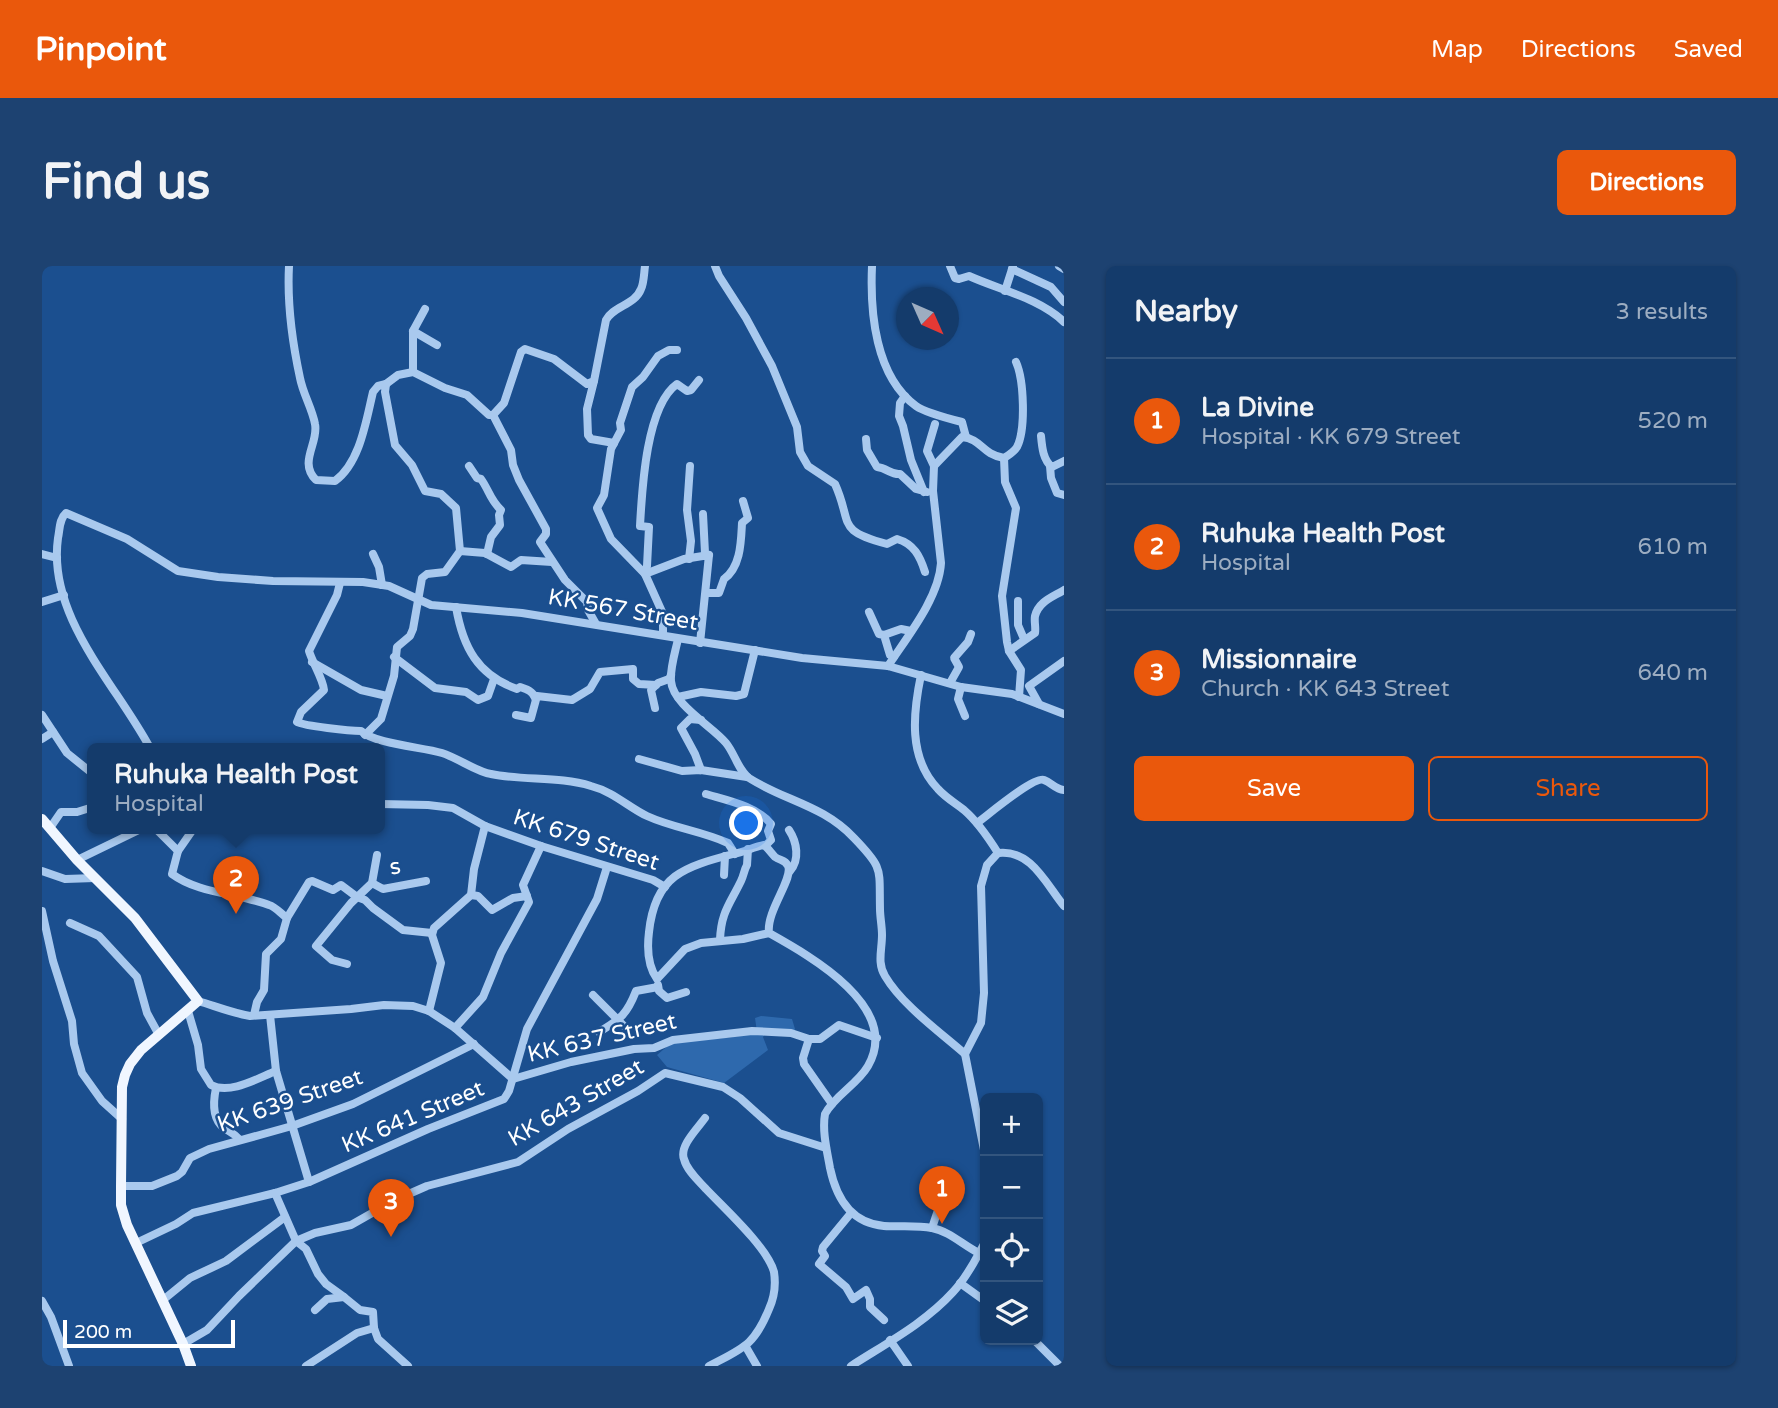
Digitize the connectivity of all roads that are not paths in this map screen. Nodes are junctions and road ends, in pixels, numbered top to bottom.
1 (289, 266) edge
2 (645, 266) edge
3 (715, 266) edge
4 (872, 266) edge
5 (950, 266) edge
6 (1059, 266) edge
7 (1013, 267) edge
8 (1064, 269) edge
9 (1005, 291) junction
10 (1064, 302) edge
11 (425, 309) dead end
12 (1064, 322) edge
13 (412, 331) junction
14 (437, 345) dead end
15 (677, 350) dead end
16 (1016, 362) dead end
17 (413, 372) junction
18 (699, 380) dead end
19 (594, 381) junction
20 (386, 384) junction
21 (905, 396) junction
22 (493, 415) junction
23 (935, 424) dead end
24 (1041, 436) dead end
25 (966, 437) junction
26 (866, 439) dead end
27 (614, 443) junction
28 (1004, 458) junction
29 (1064, 461) edge
30 (470, 466) dead end
31 (690, 466) dead end
32 (934, 466) junction
33 (1050, 466) junction
34 (929, 491) junction
35 (1064, 495) edge
36 (743, 501) dead end
37 (703, 514) dead end
38 (460, 551) junction
39 (42, 554) edge
40 (373, 554) dead end
41 (487, 554) junction
42 (709, 555) junction
43 (57, 558) junction
44 (689, 559) junction
45 (552, 562) junction
46 (925, 572) dead end
47 (645, 574) junction
48 (340, 583) junction
49 (382, 585) junction
50 (1064, 590) edge
51 (706, 593) junction
52 (64, 595) junction
53 (417, 599) junction
54 (1018, 601) dead end
55 (42, 602) edge
56 (456, 607) junction
57 (869, 612) dead end
58 (596, 624) junction
59 (911, 631) junction
60 (971, 634) dead end
61 (663, 635) junction
62 (884, 635) junction
63 (678, 639) junction
64 (1024, 639) junction
65 (700, 643) junction
66 (755, 650) junction
67 (1009, 651) junction
68 (394, 657) junction
69 (894, 657) junction
70 (1064, 661) edge
71 (312, 662) junction
72 (888, 666) junction
73 (671, 675) junction
74 (920, 675) junction
75 (494, 679) junction
76 (950, 683) junction
77 (656, 685) junction
78 (961, 687) junction
79 (387, 696) junction
80 (1020, 696) junction
81 (678, 697) junction
82 (536, 698) junction
83 (1039, 704) junction
84 (655, 708) dead end
85 (1064, 714) edge
86 (42, 715) edge
87 (516, 715) dead end
88 (965, 716) dead end
89 (701, 720) junction
90 (53, 732) junction
91 (365, 735) junction
92 (42, 739) edge
93 (147, 743) edge
94 (639, 759) dead end
95 (87, 769) edge
96 (701, 770) junction
97 (747, 777) junction
98 (1064, 790) edge
99 (706, 794) dead end
100 (385, 804) edge
101 (87, 809) edge
102 (978, 823) junction
103 (46, 824) edge
104 (485, 826) junction
105 (789, 830) dead end
106 (131, 834) edge
107 (161, 834) edge
108 (190, 834) edge
109 (766, 845) junction
110 (541, 846) junction
111 (748, 849) junction
112 (178, 850) junction
113 (998, 853) junction
114 (735, 854) junction
115 (377, 855) dead end
116 (725, 856) junction
117 (77, 860) junction
118 (607, 867) junction
119 (42, 871) edge
120 (790, 871) junction
121 (724, 875) dead end
122 (95, 877) junction
123 (426, 881) dead end
124 (372, 883) junction
125 (665, 887) junction
126 (471, 895) junction
127 (527, 896) junction
128 (356, 897) junction
129 (1064, 906) edge
130 (42, 911) edge
131 (287, 918) junction
132 (70, 923) dead end
133 (432, 933) junction
134 (769, 933) junction
135 (720, 940) junction
136 (347, 964) dead end
137 (657, 981) junction
138 (686, 992) dead end
139 (593, 995) dead end
140 (198, 1001) junction
141 (429, 1011) junction
142 (188, 1012) junction
143 (254, 1016) junction
144 (270, 1016) junction
145 (621, 1023) junction
146 (454, 1028) junction
147 (599, 1032) dead end
148 (159, 1035) junction
149 (877, 1038) junction
150 (809, 1039) junction
151 (474, 1044) junction
152 (965, 1054) junction
153 (276, 1071) junction
154 (513, 1079) junction
155 (216, 1088) junction
156 (832, 1104) junction
157 (705, 1118) dead end
158 (122, 1119) junction
159 (292, 1126) junction
160 (980, 1130) edge
161 (239, 1139) junction
162 (827, 1148) junction
163 (309, 1182) junction
164 (121, 1186) junction
165 (275, 1193) junction
166 (943, 1195) dead end
167 (851, 1213) junction
168 (285, 1217) junction
169 (932, 1228) junction
170 (296, 1241) junction
171 (136, 1243) junction
172 (979, 1254) joint
173 (960, 1283) junction
174 (344, 1297) junction
175 (980, 1297) edge
176 (163, 1300) junction
177 (42, 1301) edge
178 (315, 1310) dead end
179 (884, 1320) dead end
180 (374, 1328) junction
181 (890, 1340) junction
182 (183, 1344) junction
183 (1039, 1345) edge
184 (746, 1347) junction
185 (69, 1366) edge
186 (191, 1366) edge
187 (306, 1366) edge
188 (408, 1366) edge
189 (709, 1366) edge
190 (757, 1366) edge
191 (851, 1366) edge
192 (908, 1366) edge
193 (1060, 1366) edge

1 - 20 street
2 - 19 street
3 - 46 street
4 - 21 street
5 - 9 street
6 - 8 street
7 - 9 street
7 - 10 street
9 - 12 street
11 - 13 street
13 - 14 street
13 - 17 street
15 - 27 street
16 - 28 street
17 - 20 street
17 - 22 street
18 - 47 street
19 - 22 street
19 - 27 street
20 - 38 street
21 - 25 street
21 - 34 street
22 - 45 street
23 - 32 street
24 - 33 street
25 - 28 street
25 - 32 street
26 - 34 street
27 - 47 street
28 - 67 street
29 - 33 street
30 - 41 street
31 - 44 street
32 - 34 street
33 - 35 street
34 - 59 street
36 - 51 street
37 - 42 street
38 - 41 street
38 - 53 street
39 - 43 street
40 - 49 street
41 - 45 street
42 - 44 street
42 - 51 street
43 - 48 street, KK 567 Street
43 - 52 street
44 - 47 street
45 - 58 street
47 - 61 street
48 - 49 street, KK 567 Street
48 - 71 street
49 - 53 street, KK 567 Street
50 - 64 street
51 - 65 street
52 - 55 street
52 - 93 street
53 - 56 street, KK 567 Street
53 - 68 street
54 - 64 street
56 - 58 street, KK 567 Street
56 - 75 street
57 - 62 street
58 - 61 street, KK 567 Street
59 - 62 street
59 - 69 street
60 - 76 street
61 - 63 street, KK 567 Street
62 - 69 street
63 - 65 street, KK 567 Street
63 - 73 street
64 - 67 street
65 - 66 street, KK 567 Street
66 - 72 street, KK 567 Street
66 - 81 street
67 - 80 street
68 - 75 street
68 - 79 street
69 - 72 street
70 - 83 street
71 - 79 street
71 - 91 street
72 - 74 street, KK 567 Street
73 - 77 street
73 - 81 street
74 - 76 street, KK 567 Street
74 - 102 street
75 - 82 street
76 - 78 street, KK 567 Street
77 - 82 street
77 - 84 street
78 - 80 street, KK 567 Street
78 - 88 street
79 - 91 street
80 - 83 street, KK 567 Street
81 - 89 street
82 - 87 street
83 - 85 street, KK 567 Street
86 - 90 street
89 - 96 street
89 - 97 street
90 - 92 street
90 - 95 street
91 - 114 street
94 - 96 street
96 - 97 street
97 - 152 street
98 - 102 street
99 - 109 street
100 - 104 street, KK 679 Street
101 - 103 street
102 - 113 street
103 - 117 main road
104 - 110 street, KK 679 Street
104 - 126 street
105 - 120 street
106 - 117 street
107 - 112 street
108 - 112 street
109 - 111 street, KK 679 Street
109 - 120 street
110 - 118 street, KK 679 Street
110 - 127 street
111 - 114 street, KK 679 Street
111 - 135 street
112 - 131 street
113 - 129 street
113 - 152 street
114 - 116 street, KK 679 Street
115 - 124 street
116 - 121 street
116 - 125 street, KK 679 Street
117 - 122 main road
118 - 125 street, KK 679 Street
118 - 154 street, KK 641 Street
119 - 122 street
120 - 134 street
122 - 140 main road
123 - 124 street, s
124 - 128 street
125 - 137 street
126 - 127 street
126 - 133 street
127 - 146 street
128 - 131 street
128 - 133 street
128 - 136 street
130 - 158 street
131 - 143 street
132 - 148 street
133 - 141 street
134 - 135 street
134 - 149 street
135 - 137 street
137 - 138 street
137 - 145 street
139 - 145 street
140 - 142 main road
140 - 143 street, KK 637 Street
141 - 144 street, KK 637 Street
141 - 146 street, KK 637 Street
142 - 148 main road
142 - 155 street
143 - 144 street, KK 637 Street
144 - 153 street
145 - 147 street
146 - 151 street, KK 637 Street
148 - 158 main road
149 - 150 street
149 - 156 street
150 - 154 street, KK 637 Street
150 - 156 street
151 - 154 street, KK 637 Street
151 - 159 street, KK 639 Street
152 - 160 street
153 - 155 street
153 - 159 street
154 - 163 street, KK 641 Street
155 - 161 street
156 - 162 street
157 - 184 street
158 - 164 main road
159 - 161 street, KK 639 Street
159 - 163 street
161 - 164 street, KK 639 Street
162 - 167 street
162 - 170 street, KK 643 Street
163 - 165 street, KK 641 Street
164 - 171 main road
165 - 168 street
165 - 171 street, KK 641 Street
166 - 169 street
167 - 169 street
167 - 179 street
168 - 170 street
168 - 176 street
169 - 172 street
170 - 174 street
170 - 182 street, KK 643 Street
171 - 176 main road
172 - 173 street
173 - 175 street
173 - 181 street
174 - 178 street
174 - 180 street
176 - 182 main road
177 - 185 street
180 - 187 street
180 - 188 street
181 - 191 street
181 - 192 street
182 - 186 main road
183 - 193 street
184 - 189 street
184 - 190 street

